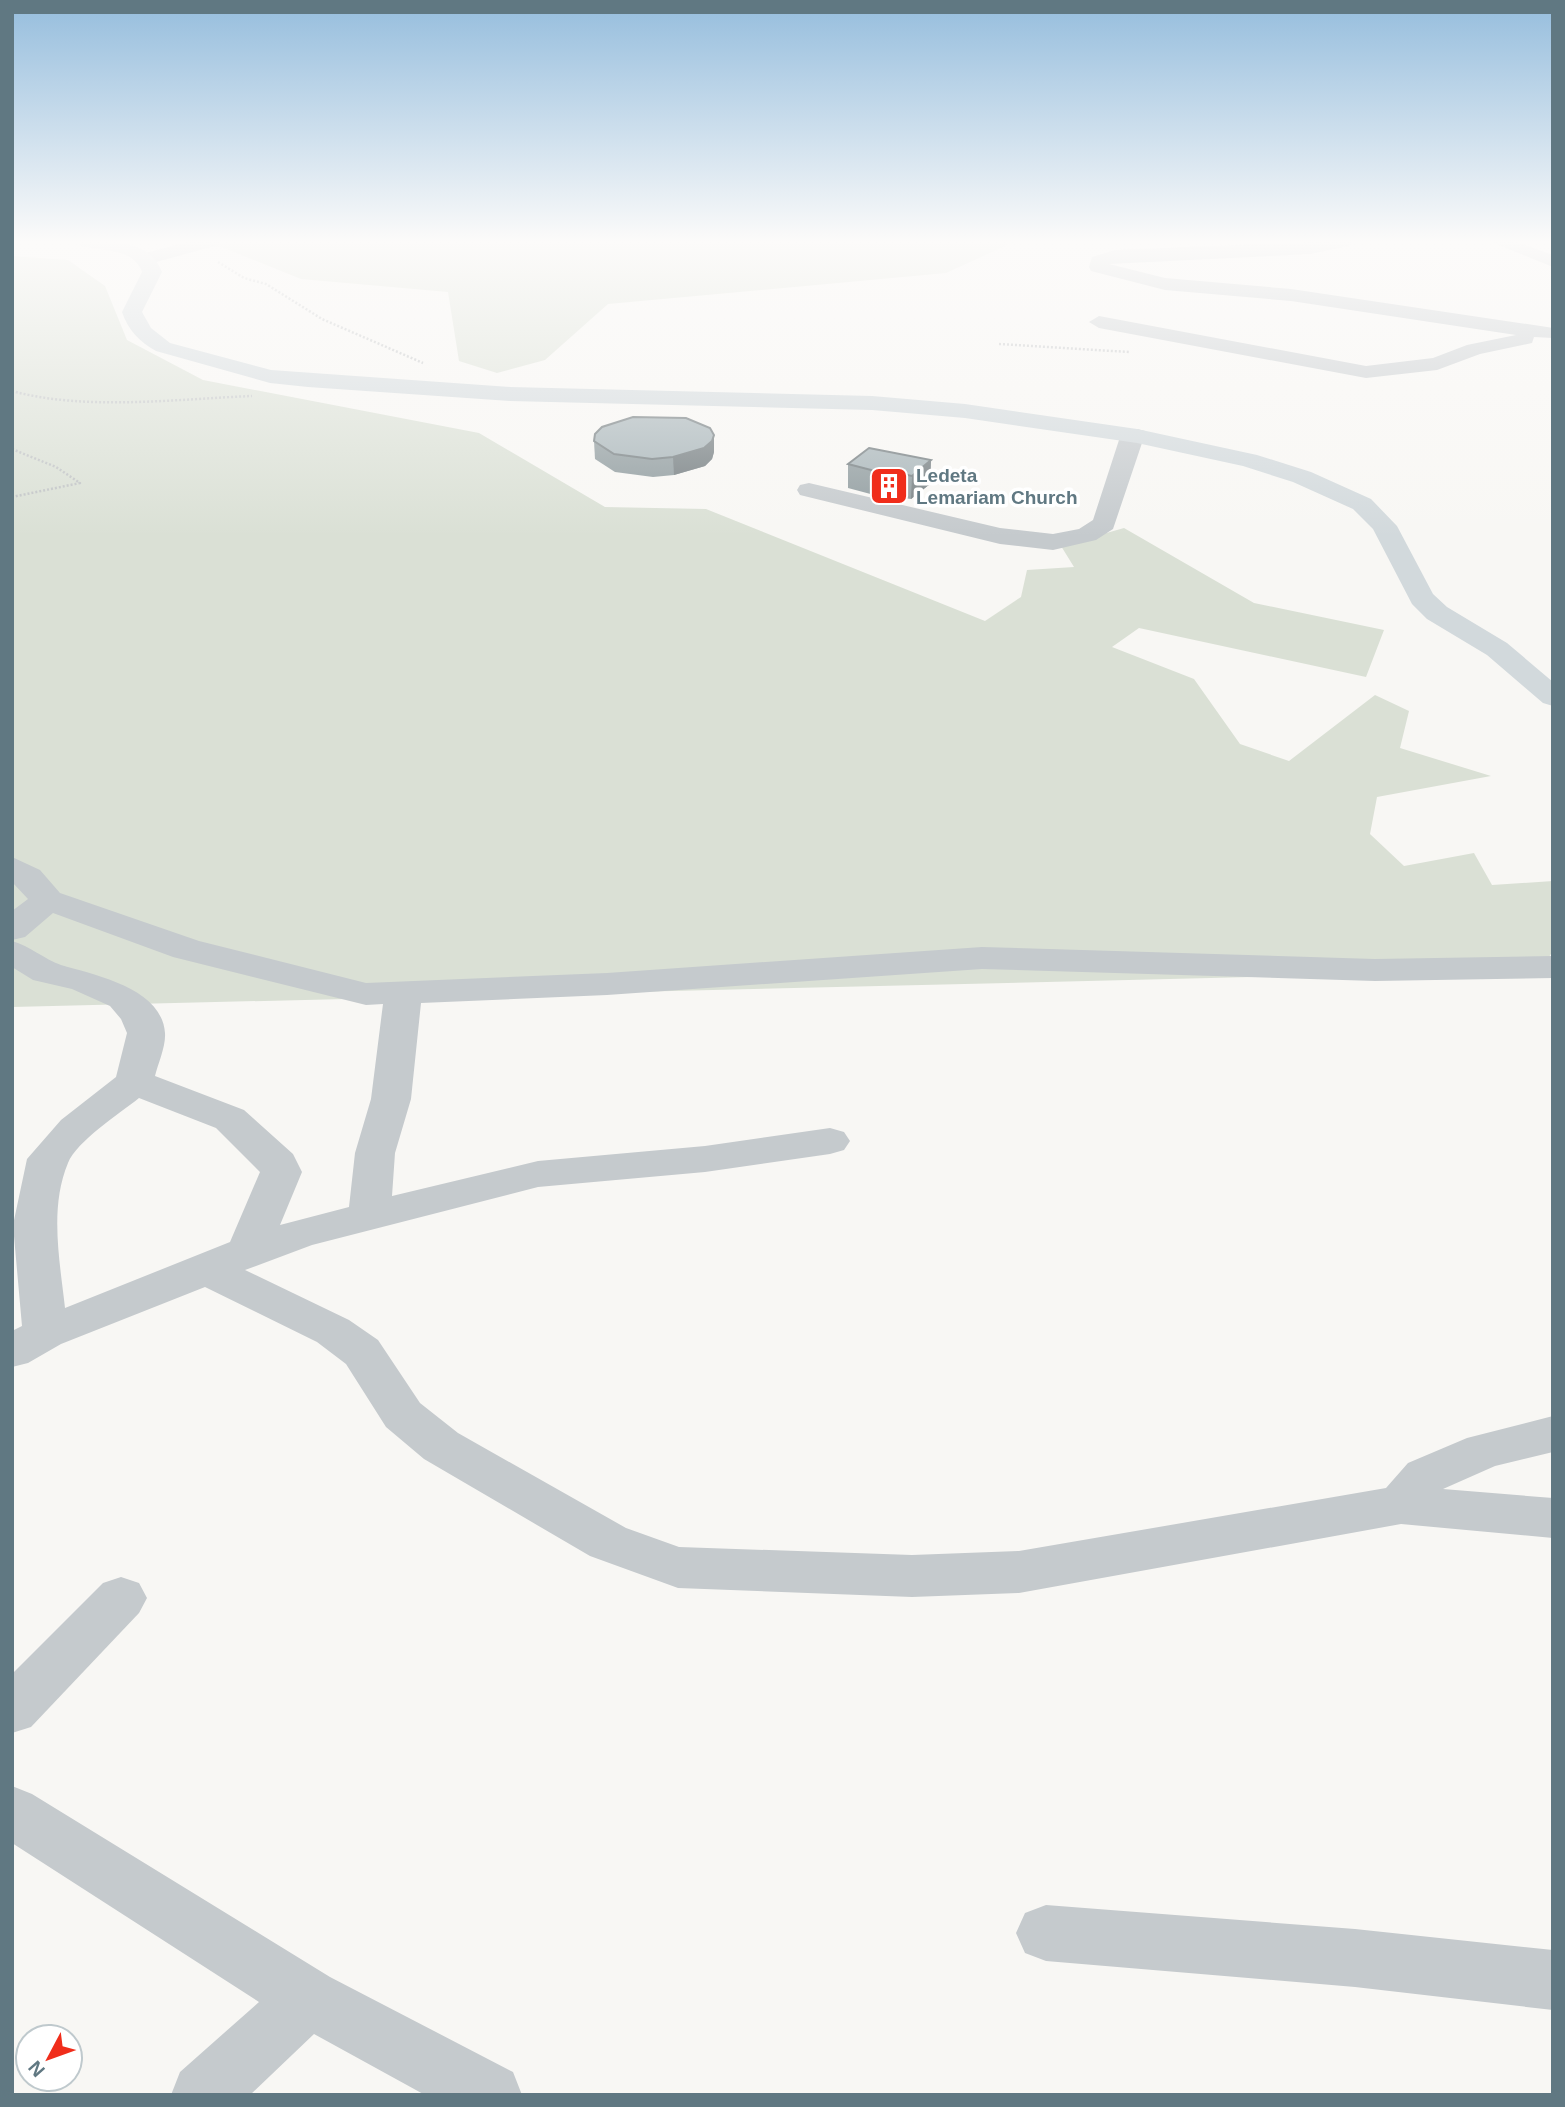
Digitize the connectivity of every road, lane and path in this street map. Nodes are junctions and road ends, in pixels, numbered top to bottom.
1 (153, 340) edge
2 (370, 340) edge
3 (1197, 340) edge
4 (1515, 340) edge
5 (433, 368) dead end
6 (12, 391) edge
7 (261, 395) dead end
8 (1137, 436) junction
9 (12, 449) edge
10 (808, 490) dead end
11 (12, 498) edge
12 (1553, 697) edge
13 (12, 867) edge
14 (48, 900) junction
15 (12, 929) edge
16 (12, 952) edge
17 (1553, 967) edge
18 (403, 994) junction
19 (134, 1082) junction
20 (830, 1141) dead end
21 (369, 1215) junction
22 (228, 1261) junction
23 (28, 1342) edge
24 (1553, 1434) edge
25 (1401, 1505) junction
26 (1553, 1518) edge
27 (121, 1598) dead end
28 (12, 1710) edge
29 (12, 1812) edge
30 (1046, 1933) dead end
31 (1553, 1980) edge
32 (308, 1998) junction
33 (204, 2095) edge
34 (490, 2095) edge

1 - 8 main road
2 - 5 path
3 - 4 street
6 - 7 path
8 - 10 street
8 - 12 main road
9 - 11 path
13 - 14 street
14 - 15 street
14 - 18 street
16 - 19 street
17 - 18 street
18 - 21 street
19 - 22 street
19 - 23 street
20 - 21 street
21 - 22 street
22 - 23 street
22 - 25 street
24 - 25 street
25 - 26 street
27 - 28 street
29 - 32 street
30 - 31 street
32 - 33 street
32 - 34 street

